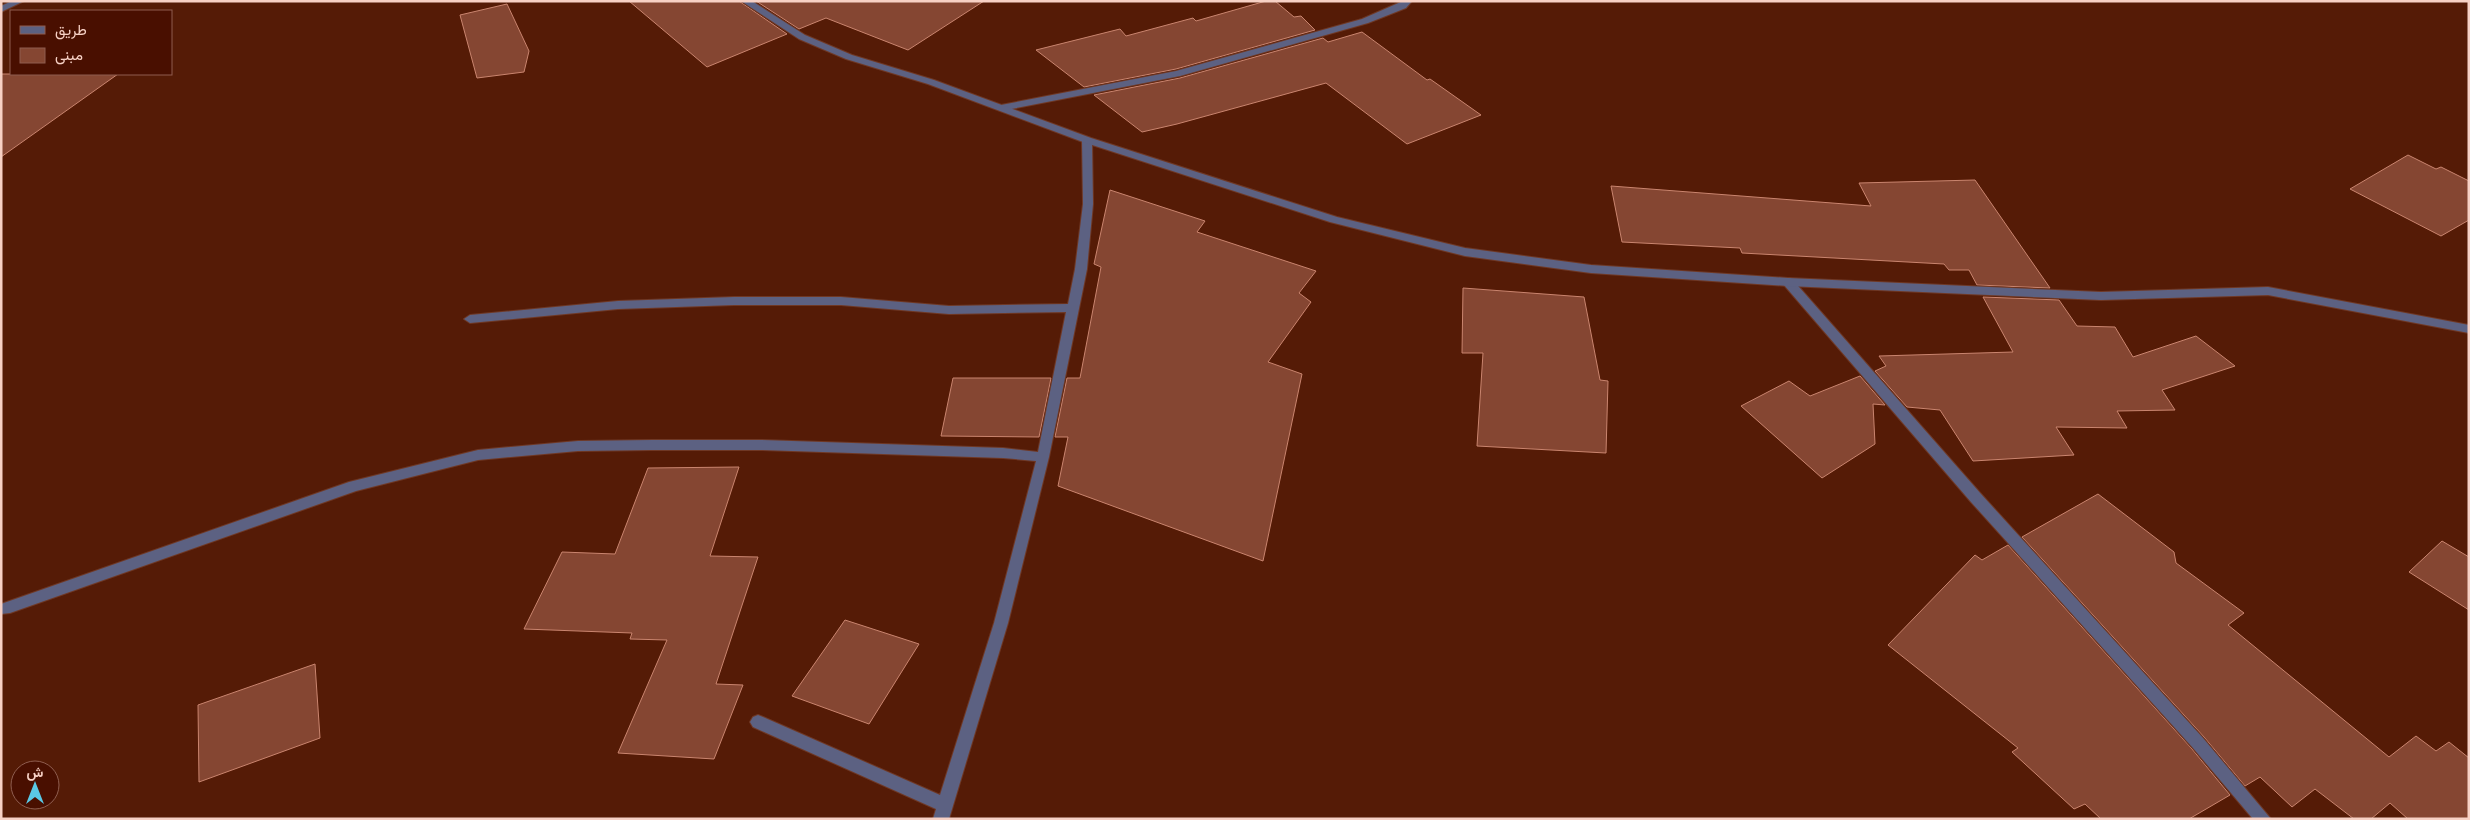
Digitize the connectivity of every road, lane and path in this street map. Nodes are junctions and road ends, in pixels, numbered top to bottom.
1 (20, 1) edge
2 (745, 1) edge
3 (1408, 1) edge
4 (1, 9) edge
5 (1001, 108) junction
6 (1087, 140) junction
7 (1788, 282) junction
8 (1072, 308) junction
9 (470, 319) dead end
10 (2469, 329) edge
11 (1043, 457) junction
12 (5, 609) dead end
13 (758, 722) dead end
14 (943, 812) edge
15 (2263, 819) edge

1 - 4 street
2 - 5 street
3 - 5 street
5 - 6 street
6 - 7 street
6 - 8 street
7 - 10 street
7 - 15 street
8 - 9 street
8 - 11 street
11 - 12 street
11 - 14 street
13 - 14 street

